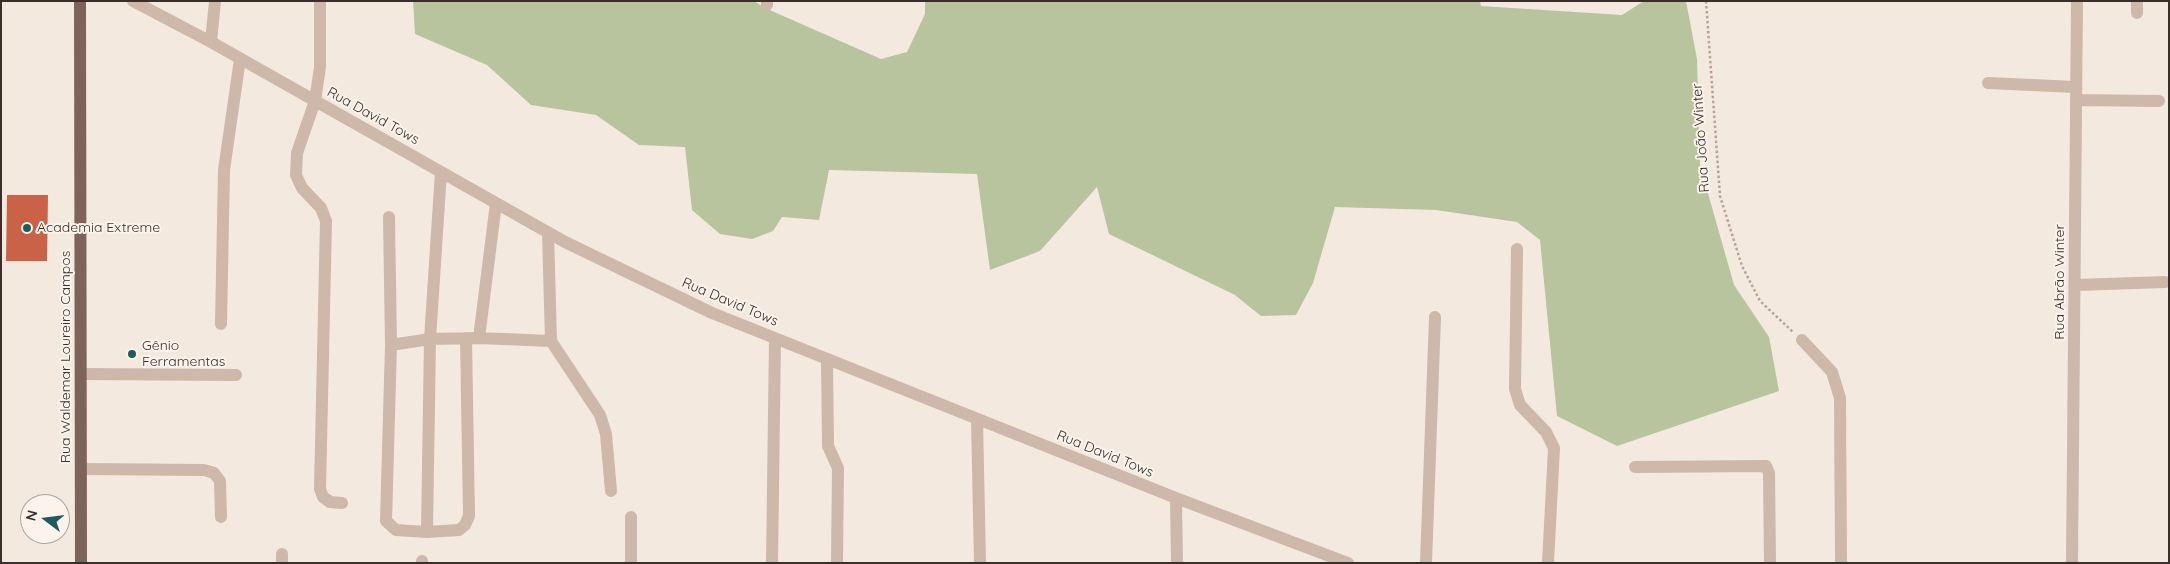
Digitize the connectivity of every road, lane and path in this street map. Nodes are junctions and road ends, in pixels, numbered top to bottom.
1 (80, 1) edge
2 (132, 1) edge
3 (216, 1) edge
4 (320, 1) edge
5 (1706, 1) edge
6 (2077, 1) edge
7 (211, 42) junction
8 (240, 59) junction
9 (1988, 83) dead end
10 (2076, 93) junction
11 (315, 101) junction
12 (2159, 101) dead end
13 (441, 172) junction
14 (496, 203) junction
15 (389, 217) dead end
16 (548, 232) junction
17 (1517, 249) dead end
18 (2166, 282) dead end
19 (2075, 285) junction
20 (1435, 317) dead end
21 (221, 324) dead end
22 (466, 338) junction
23 (479, 338) junction
24 (775, 338) junction
25 (430, 339) junction
26 (1802, 340) joint
27 (551, 341) junction
28 (390, 345) junction
29 (827, 359) junction
30 (81, 374) junction
31 (236, 375) dead end
32 (976, 418) junction
33 (1635, 467) dead end
34 (81, 469) junction
35 (610, 491) dead end
36 (1176, 498) junction
37 (342, 503) dead end
38 (221, 517) dead end
39 (632, 518) dead end
40 (427, 532) junction
41 (81, 563) edge
42 (631, 563) edge
43 (772, 563) edge
44 (836, 563) edge
45 (980, 563) edge
46 (1177, 563) edge
47 (1348, 563) edge
48 (1426, 563) edge
49 (1548, 563) edge
50 (1770, 563) edge
51 (1841, 563) edge
52 (2072, 563) edge

1 - 30 main road, Rua Waldemar Loureiro Campos
2 - 7 street, Rua David Tows
3 - 7 street
4 - 11 street
5 - 26 path, Rua João Winter
6 - 10 street, Rua Abrão Winter
7 - 8 street, Rua David Tows
8 - 11 street, Rua David Tows
8 - 21 street
9 - 10 street
10 - 12 street
10 - 19 street, Rua Abrão Winter
11 - 13 street, Rua David Tows
11 - 37 street
13 - 14 street, Rua David Tows
13 - 25 street
14 - 16 street, Rua David Tows
14 - 23 street
15 - 28 street
16 - 24 street, Rua David Tows
16 - 27 street
17 - 49 street
18 - 19 street
19 - 52 street, Rua Abrão Winter
20 - 48 street
22 - 23 street
22 - 25 street
22 - 40 street
23 - 27 street
24 - 29 street, Rua David Tows
24 - 43 street
25 - 28 street
25 - 40 street
26 - 51 street
27 - 35 street
28 - 40 street
29 - 32 street, Rua David Tows
29 - 44 street
30 - 31 street
30 - 34 main road, Rua Waldemar Loureiro Campos
32 - 36 street, Rua David Tows
32 - 45 street
33 - 50 street
34 - 38 street
34 - 41 main road, Rua Waldemar Loureiro Campos
36 - 46 street
36 - 47 street, Rua David Tows
39 - 42 street

